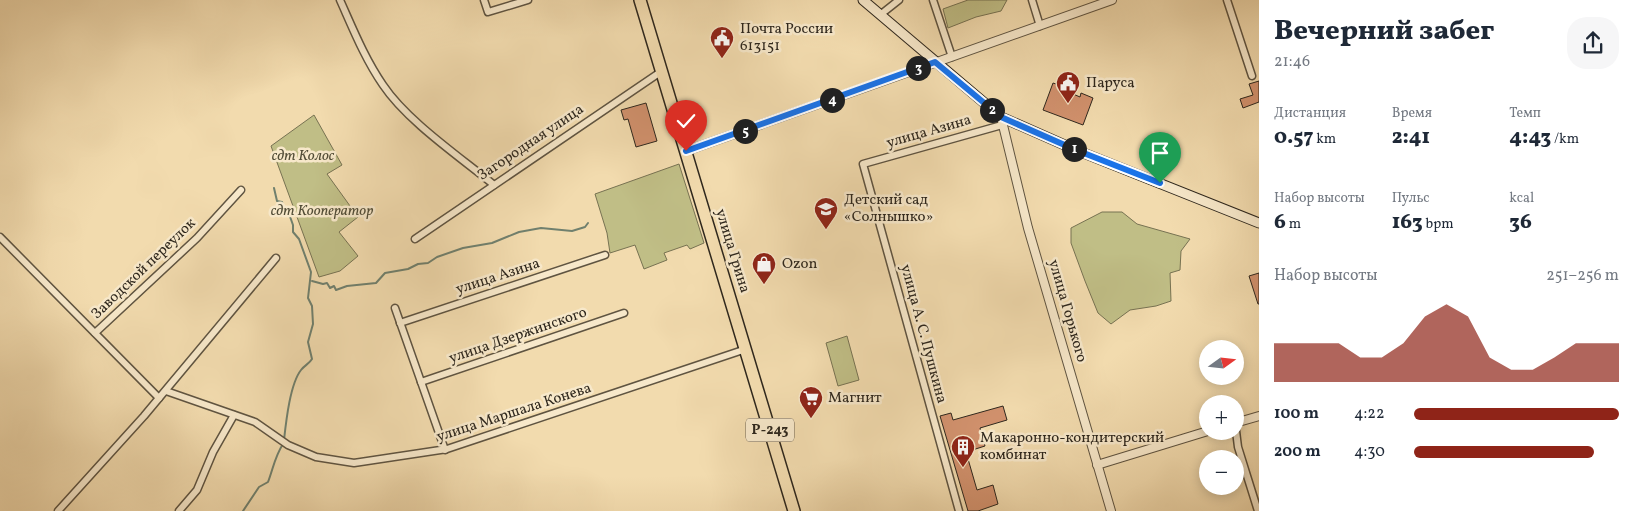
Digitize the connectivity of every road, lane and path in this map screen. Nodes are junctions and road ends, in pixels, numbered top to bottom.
1 (340, 0) edge
2 (484, 0) edge
3 (528, 0) edge
4 (640, 0) edge
5 (863, 0) edge
6 (899, 0) edge
7 (933, 0) edge
8 (1032, 0) edge
9 (1112, 0) edge
10 (1227, 0) edge
11 (880, 15) junction
12 (1040, 26) junction
13 (952, 57) junction
14 (935, 62) junction
15 (662, 71) junction
16 (1252, 76) dead end
17 (1002, 121) junction
18 (686, 151) junction
19 (864, 164) joint
20 (494, 185) junction
21 (241, 190) dead end
22 (1259, 223) edge
23 (0, 236) edge
24 (416, 239) dead end
25 (605, 255) dead end
26 (276, 258) dead end
27 (395, 308) dead end
28 (624, 313) dead end
29 (400, 323) junction
30 (95, 333) junction
31 (746, 349) junction
32 (421, 382) junction
33 (166, 390) junction
34 (159, 398) junction
35 (234, 415) junction
36 (1259, 416) edge
37 (1244, 420) edge
38 (1199, 434) edge
39 (1237, 440) edge
40 (445, 450) junction
41 (1097, 465) junction
42 (58, 511) edge
43 (179, 511) edge
44 (794, 511) edge
45 (959, 511) edge
46 (1110, 511) edge
47 (1258, 511) edge

1 - 20 street
2 - 3 street
4 - 15 highway, улица Грина / Р-243
5 - 11 main road
6 - 11 street
7 - 13 street
8 - 12 street
9 - 12 street
10 - 16 street
11 - 14 main road
12 - 13 street
13 - 14 street
14 - 17 main road
14 - 18 street
15 - 18 highway, улица Грина / Р-243
15 - 20 street, Загородная улица
17 - 19 street, улица Азина
17 - 22 main road
17 - 41 street, улица Горького
18 - 31 highway, улица Грина / Р-243
19 - 45 street, улица А. С. Пушкина
20 - 24 street, Загородная улица
21 - 30 street, Заводской переулок
23 - 30 street, Заводской переулок
25 - 29 street, улица Азина
26 - 33 street
27 - 29 street
28 - 32 street, улица Дзержинского
29 - 32 street
30 - 34 street
31 - 40 street, улица Маршала Конева
31 - 44 highway, улица Грина / Р-243
32 - 40 street
33 - 34 street
33 - 35 street, улица Маршала Конева
34 - 42 street
35 - 40 street, улица Маршала Конева
35 - 43 street
36 - 37 street
38 - 41 street
39 - 47 street
41 - 46 street, улица Горького

